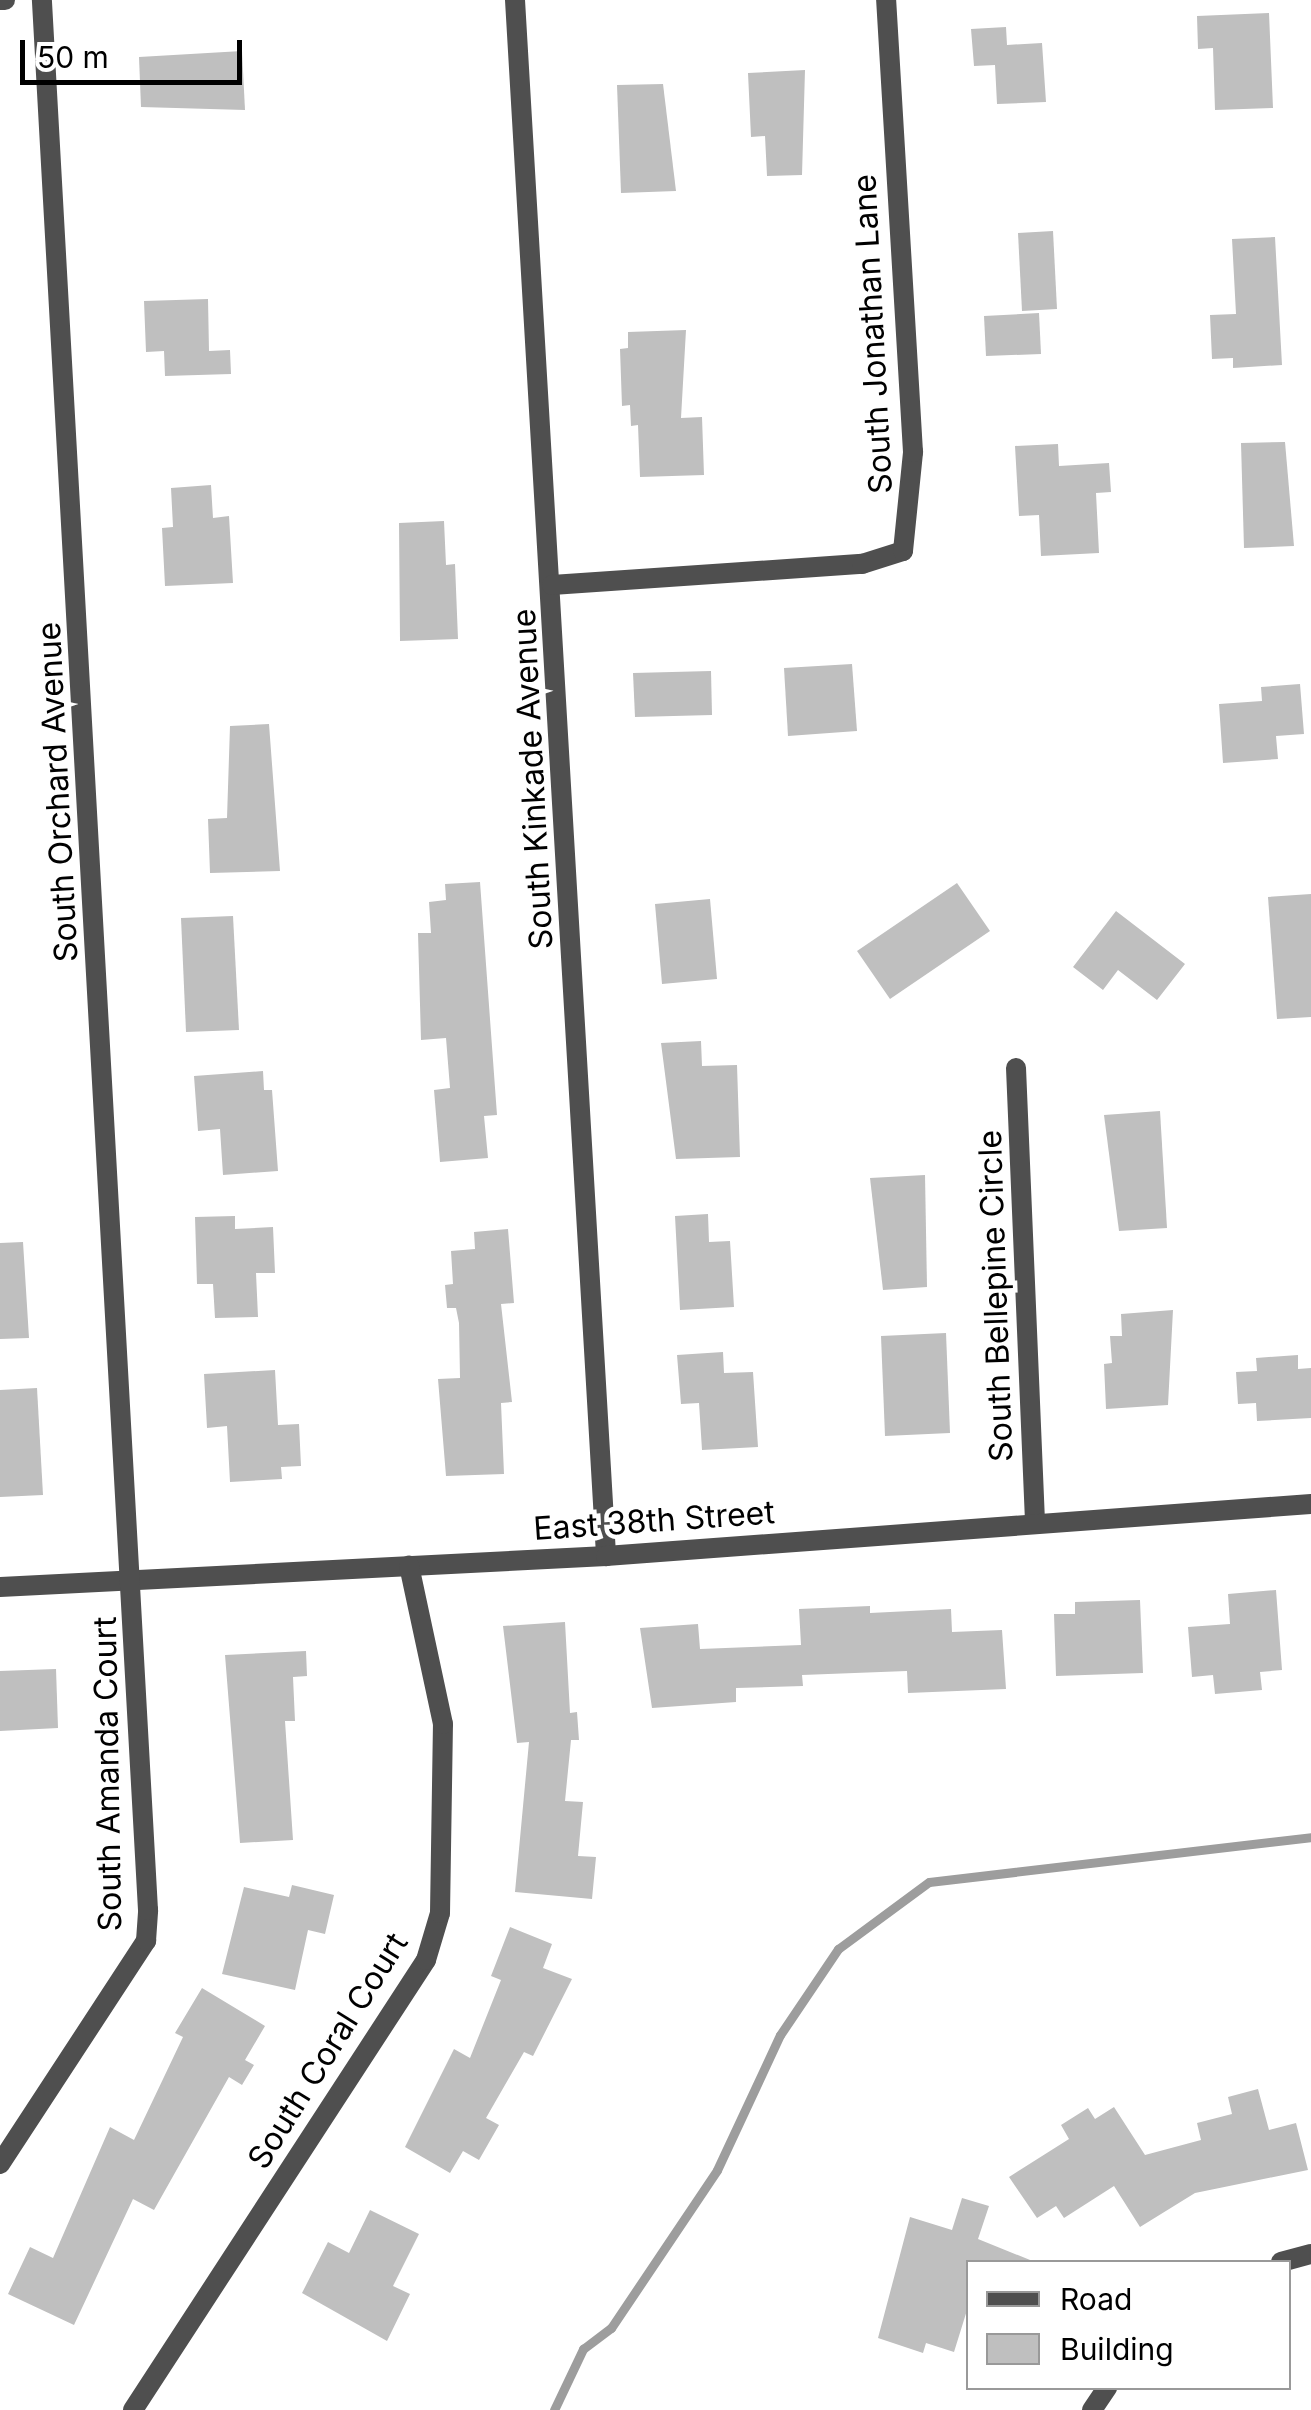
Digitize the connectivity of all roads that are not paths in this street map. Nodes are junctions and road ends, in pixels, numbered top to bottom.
1 (42, 0) edge
2 (515, 0) edge
3 (886, 0) edge
4 (552, 585) junction
5 (1016, 1068) dead end
6 (1311, 1504) edge
7 (1035, 1522) junction
8 (606, 1556) junction
9 (409, 1566) junction
10 (133, 1580) junction
11 (0, 1587) edge
12 (0, 2164) edge
13 (133, 2410) edge

1 - 10 street, South Orchard Avenue
2 - 4 street, South Kinkade Avenue
3 - 4 street, South Jonathan Lane
4 - 8 street, South Kinkade Avenue
5 - 7 street, South Bellepine Circle
6 - 7 street, East 38th Street
7 - 8 street, East 38th Street
8 - 9 street, East 38th Street
9 - 10 street, East 38th Street
9 - 13 street, South Coral Court
10 - 11 street, East 38th Street
10 - 12 street, South Amanda Court

